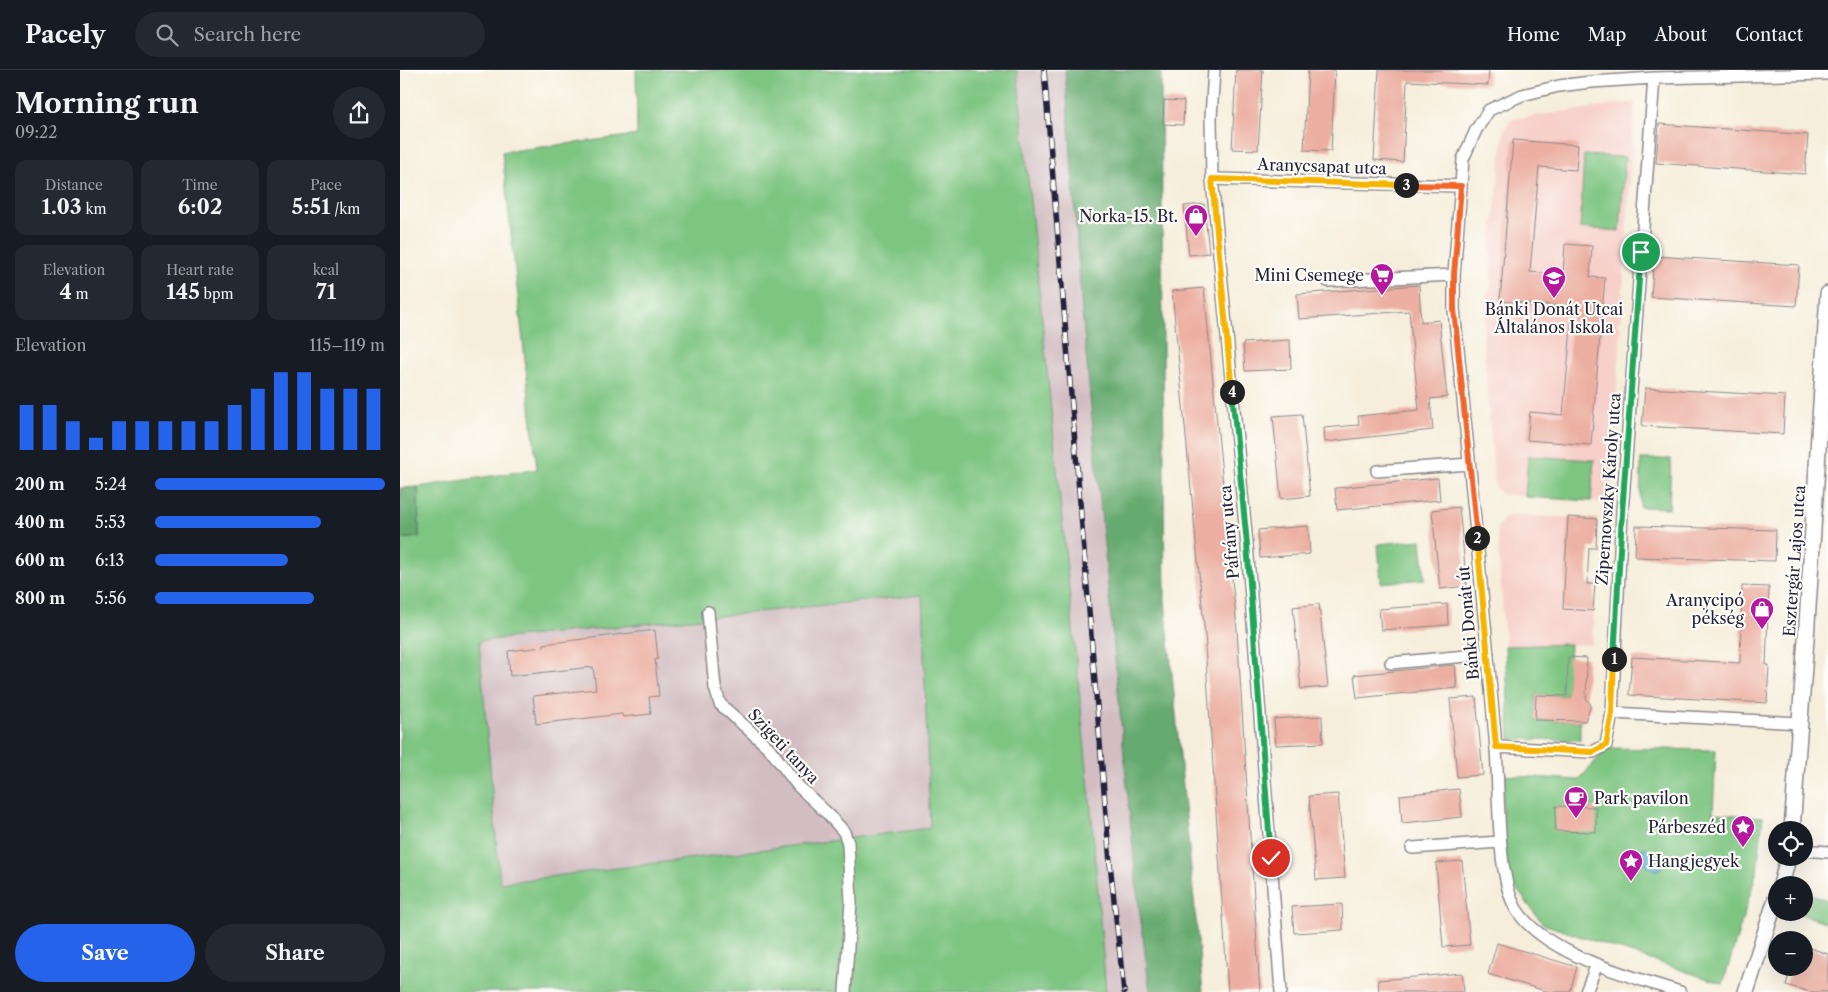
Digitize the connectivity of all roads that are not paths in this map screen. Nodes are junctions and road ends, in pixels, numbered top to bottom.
1 (1214, 70) edge
2 (1592, 70) edge
3 (1828, 74) edge
4 (1654, 78) junction
5 (1591, 82) junction
6 (1212, 179) junction
7 (1461, 186) junction
8 (1454, 275) junction
9 (1328, 281) dead end
10 (1828, 294) edge
11 (1469, 464) junction
12 (1378, 471) dead end
13 (708, 612) dead end
14 (1488, 654) junction
15 (1391, 663) dead end
16 (1612, 713) junction
17 (1800, 723) junction
18 (1496, 747) junction
19 (1793, 821) edge
20 (1500, 842) junction
21 (1412, 848) dead end
22 (1813, 851) edge
23 (1828, 852) edge
24 (1769, 921) edge
25 (1597, 964) junction
26 (845, 992) edge
27 (1281, 992) edge
28 (1586, 992) edge
29 (1680, 992) edge
30 (1746, 992) edge

1 - 6 street, Páfrány utca
2 - 5 street
3 - 4 street, Bánki Donát út
4 - 5 street, Bánki Donát út
4 - 16 street, Zipernovszky Károly utca
5 - 7 street, Bánki Donát út
6 - 7 street, Aranycsapat utca
6 - 27 street, Páfrány utca
7 - 8 street, Bánki Donát út
8 - 9 street
8 - 11 street, Bánki Donát út
10 - 17 street, Esztergár Lajos utca
11 - 12 street
11 - 14 street, Bánki Donát út
13 - 26 street, Szigeti tanya
14 - 15 street
14 - 18 street, Bánki Donát út
16 - 17 street
16 - 18 street, Zipernovszky Károly utca
17 - 19 street, Esztergár Lajos utca
18 - 20 street, Bánki Donát út
20 - 21 street
20 - 25 street, Bánki Donát út
22 - 23 street
24 - 30 street
25 - 28 street
25 - 29 street, Bánki Donát út

